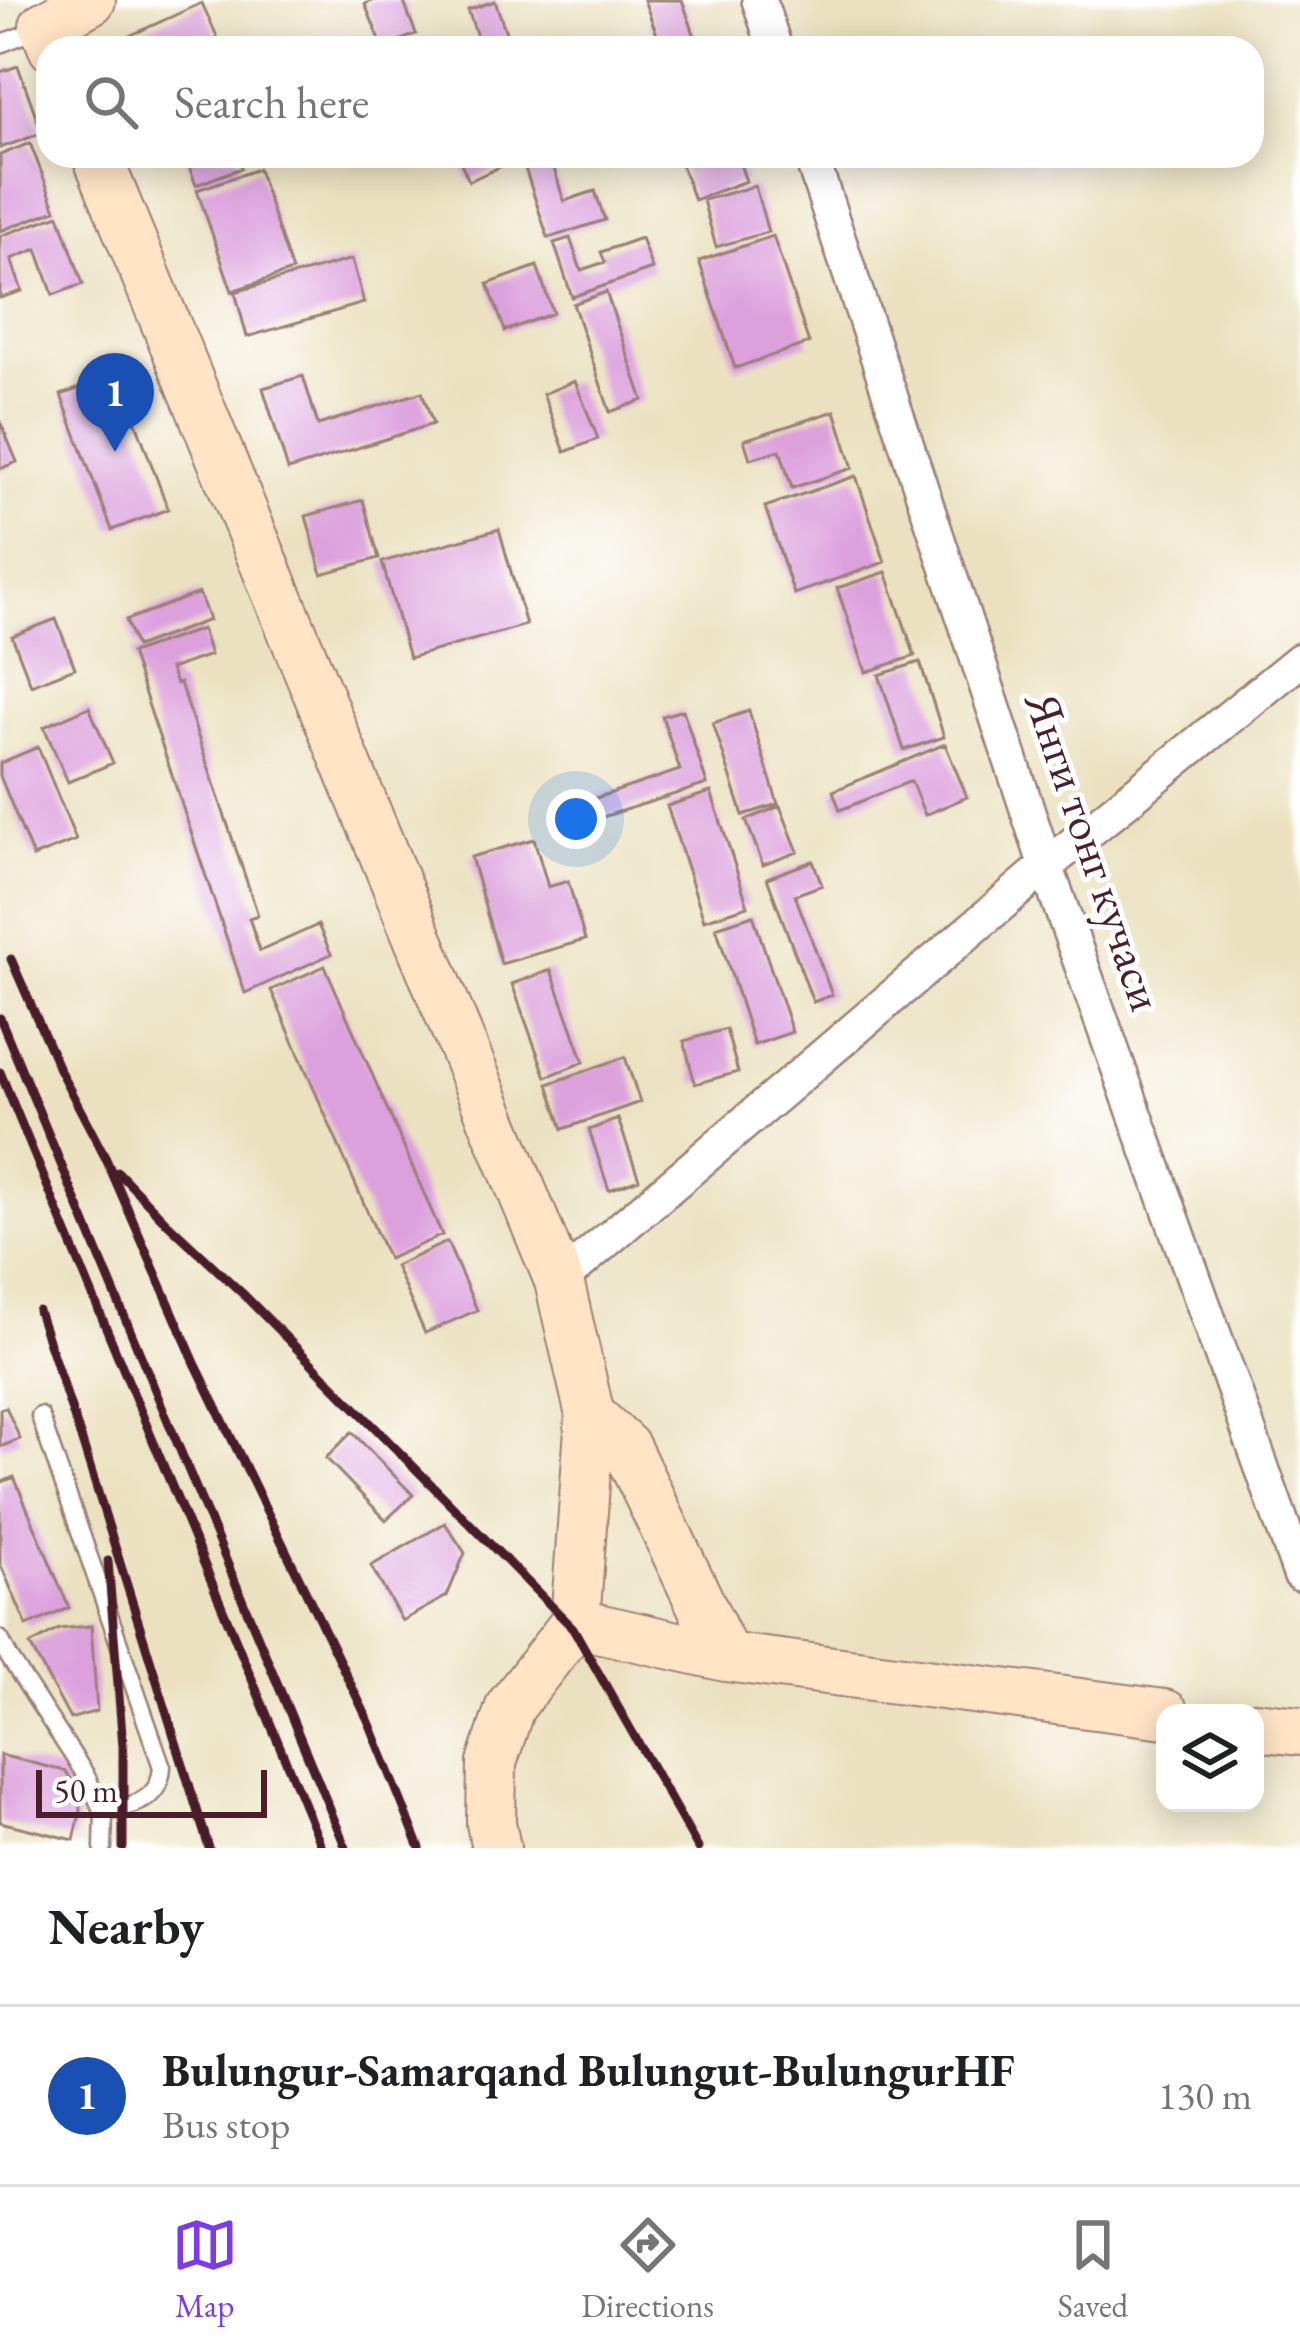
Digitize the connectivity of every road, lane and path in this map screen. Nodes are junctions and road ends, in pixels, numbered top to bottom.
1 (91, 0) edge
2 (759, 0) edge
3 (33, 30) edge
4 (771, 36) edge
5 (102, 168) edge
6 (815, 168) edge
7 (1300, 660) edge
8 (1046, 866) junction
9 (559, 1281) junction
10 (590, 1415) junction
11 (40, 1416) dead end
12 (1300, 1574) edge
13 (575, 1623) junction
14 (0, 1639) edge
15 (726, 1658) junction
16 (1156, 1713) edge
17 (1264, 1727) edge
18 (1300, 1731) edge
19 (104, 1813) junction
20 (103, 1848) edge
21 (496, 1848) edge

1 - 3 street
2 - 4 street
5 - 9 street
6 - 8 street, Янги тонг кучаси
7 - 8 street
8 - 9 street
8 - 12 street, Янги тонг кучаси
9 - 10 street
10 - 13 street
10 - 15 street
11 - 19 lane
13 - 15 street
13 - 21 street
14 - 19 lane
15 - 16 street
17 - 18 street
19 - 20 lane

